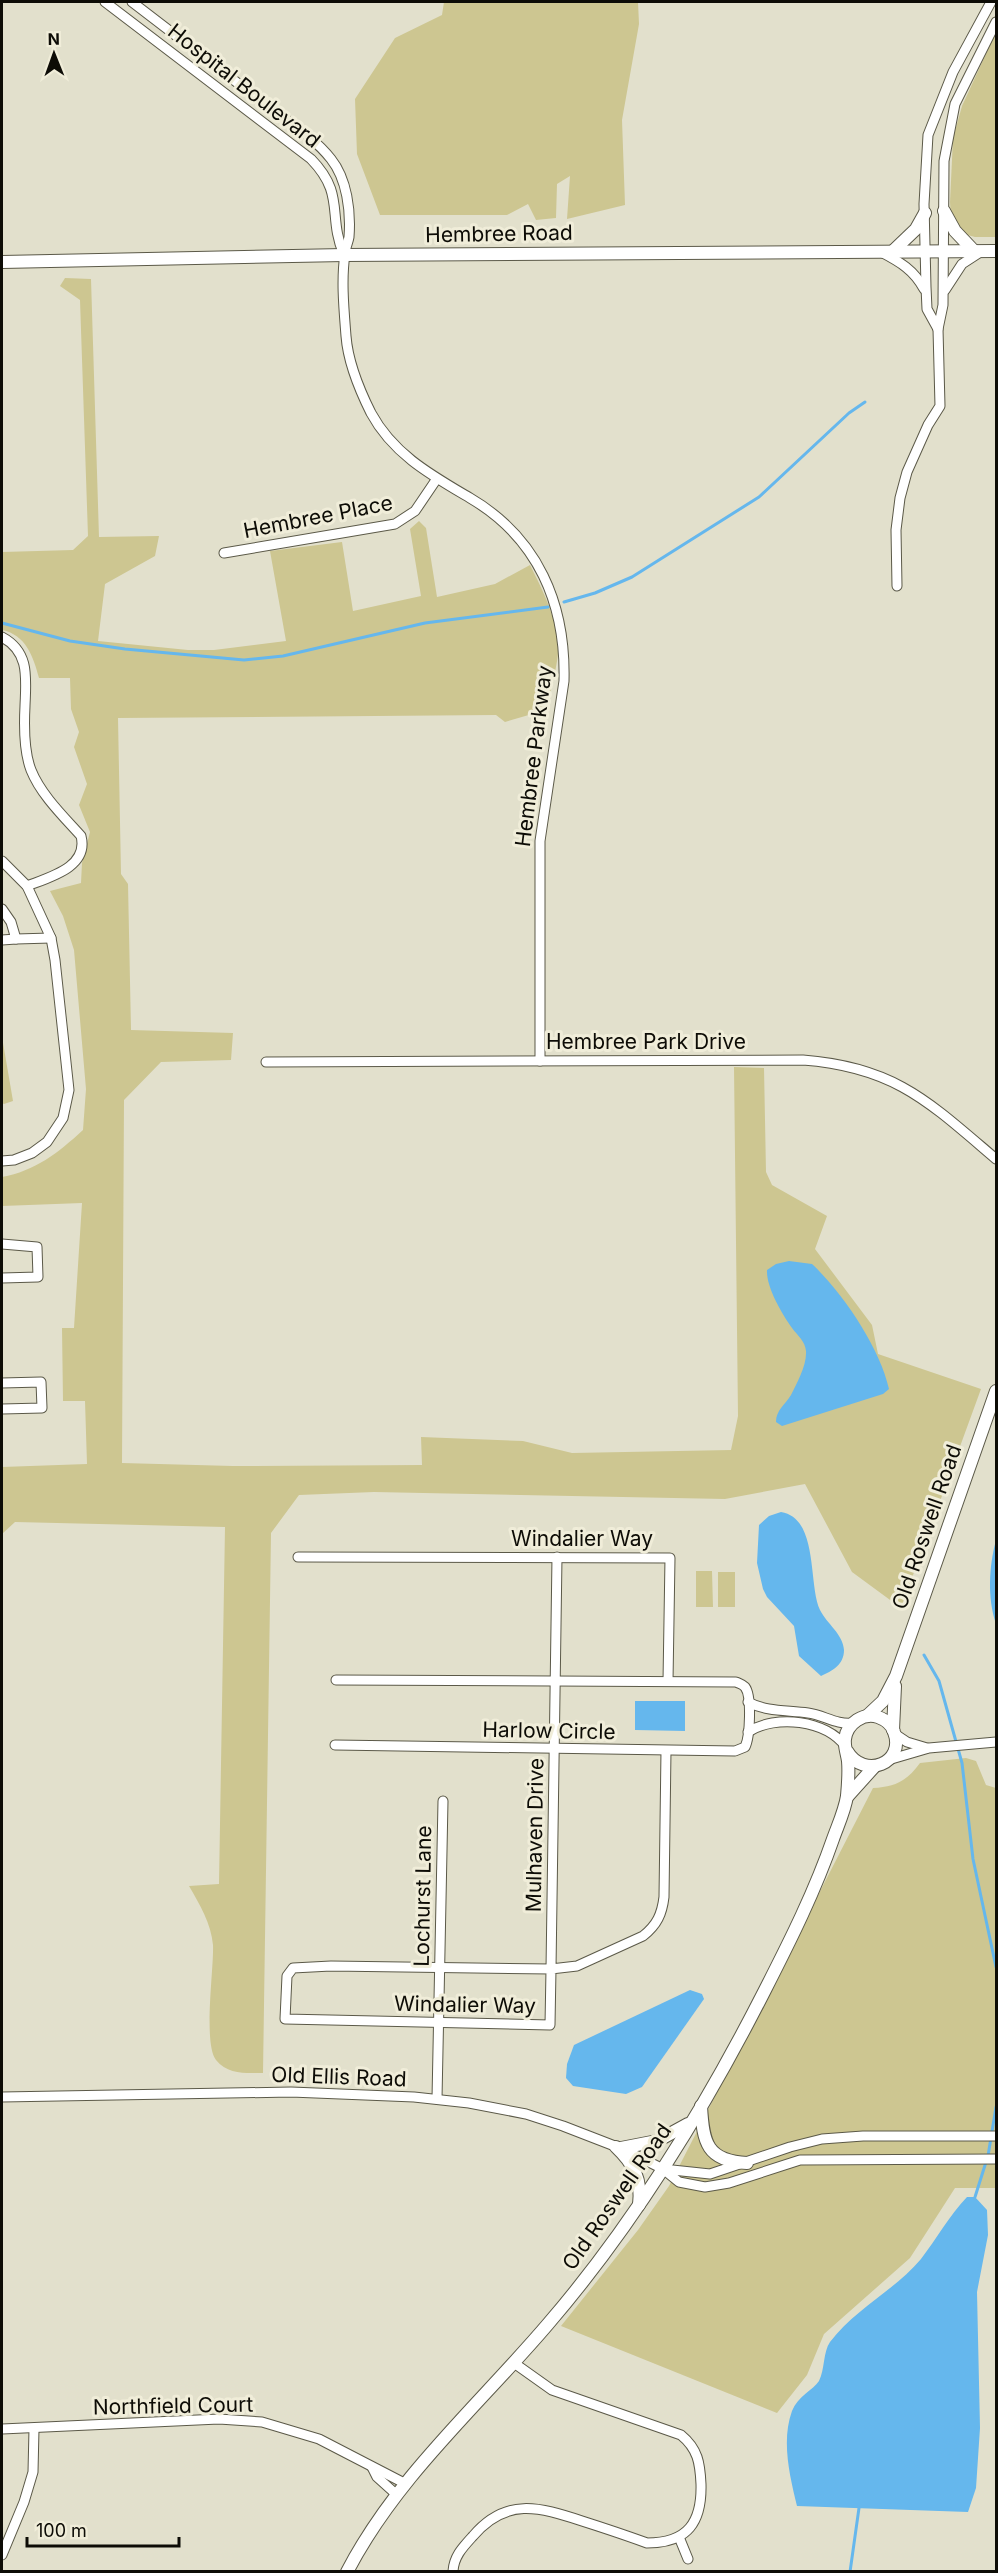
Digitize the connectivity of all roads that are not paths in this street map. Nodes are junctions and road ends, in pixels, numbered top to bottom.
1 (105, 2) edge
2 (132, 2) edge
3 (991, 2) edge
4 (996, 22) edge
5 (235, 81) junction
6 (225, 93) junction
7 (944, 211) junction
8 (925, 213) junction
9 (879, 251) junction
10 (893, 251) junction
11 (943, 251) junction
12 (978, 251) junction
13 (996, 251) edge
14 (926, 252) junction
15 (344, 255) junction
16 (2, 262) edge
17 (944, 292) junction
18 (926, 294) junction
19 (938, 329) junction
20 (436, 480) junction
21 (224, 553) dead end
22 (897, 586) dead end
23 (2, 637) edge
24 (2, 861) edge
25 (27, 886) junction
26 (2, 909) edge
27 (51, 938) junction
28 (16, 939) junction
29 (2, 940) edge
30 (540, 1061) junction
31 (266, 1062) dead end
32 (996, 1159) edge
33 (2, 1161) edge
34 (2, 1244) edge
35 (2, 1278) edge
36 (2, 1383) edge
37 (996, 1391) edge
38 (2, 1409) edge
39 (298, 1557) dead end
40 (557, 1557) junction
41 (896, 1676) junction
42 (336, 1680) dead end
43 (555, 1681) junction
44 (668, 1681) junction
45 (748, 1702) junction
46 (867, 1716) junction
47 (853, 1723) junction
48 (748, 1732) junction
49 (894, 1732) junction
50 (996, 1742) edge
51 (335, 1745) dead end
52 (929, 1748) junction
53 (555, 1749) junction
54 (846, 1749) junction
55 (666, 1751) junction
56 (888, 1760) junction
57 (874, 1767) junction
58 (847, 1798) junction
59 (443, 1801) dead end
60 (440, 1968) junction
61 (551, 1969) junction
62 (440, 2023) junction
63 (2, 2097) edge
64 (437, 2099) junction
65 (701, 2106) junction
66 (693, 2120) junction
67 (996, 2136) edge
68 (618, 2147) junction
69 (996, 2159) edge
70 (747, 2163) junction
71 (663, 2169) junction
72 (639, 2205) junction
73 (514, 2363) junction
74 (34, 2428) junction
75 (2, 2429) edge
76 (372, 2468) junction
77 (406, 2484) junction
78 (397, 2495) junction
79 (679, 2537) junction
80 (2, 2554) edge
81 (688, 2559) dead end
82 (347, 2571) edge
83 (453, 2571) edge

1 - 6 street, Hospital Boulevard
2 - 5 street, Hospital Boulevard
3 - 8 street
4 - 7 street
5 - 6 street
5 - 15 street, Hospital Boulevard
6 - 15 street, Hospital Boulevard
7 - 11 street
7 - 12 street
8 - 10 street
8 - 14 street
9 - 10 street, Hembree Road
9 - 15 street, Hembree Road
9 - 18 street
10 - 14 street, Hembree Road
11 - 12 street, Hembree Road
11 - 14 street, Hembree Road
11 - 17 street
12 - 13 street, Hembree Road
12 - 17 street
14 - 18 street
15 - 16 street, Hembree Road
15 - 20 street, Hembree Parkway
17 - 19 street
18 - 19 street
19 - 22 street
20 - 21 street, Hembree Place
20 - 30 street, Hembree Parkway
23 - 25 street
24 - 25 street
25 - 27 street
26 - 28 street
27 - 28 street
27 - 33 street
28 - 29 street
30 - 31 street, Hembree Park Drive
30 - 32 street, Hembree Park Drive
34 - 35 street
36 - 38 street
37 - 41 street, Old Roswell Road
39 - 40 street, Windalier Way
40 - 43 street, Mulhaven Drive
40 - 44 street, Windalier Way
41 - 46 street, Old Roswell Road
41 - 49 street, Old Roswell Road
42 - 43 street
43 - 44 street
43 - 53 street, Mulhaven Drive
44 - 45 street
45 - 47 street
45 - 48 street
46 - 47 street, Old Roswell Road
46 - 49 street
47 - 54 street, Old Roswell Road
48 - 54 street
48 - 55 street, Harlow Circle
49 - 52 street
49 - 56 street, Old Roswell Road
50 - 52 street
51 - 53 street, Harlow Circle
52 - 56 street
53 - 55 street, Harlow Circle
53 - 61 street, Mulhaven Drive
54 - 57 street
54 - 58 street, Old Roswell Road
55 - 61 street, Windalier Way
56 - 57 street, Old Roswell Road
57 - 58 street, Old Roswell Road
58 - 65 street, Old Roswell Road
59 - 60 street, Lochurst Lane
60 - 61 street
60 - 62 street, Lochurst Lane
60 - 62 street, Windalier Way
61 - 62 street, Windalier Way
62 - 64 street, Lochurst Lane
63 - 64 street, Old Ellis Road
64 - 68 street, Old Ellis Road
65 - 66 street, Old Roswell Road
65 - 70 street
66 - 68 street
66 - 71 street, Old Roswell Road
67 - 70 street
68 - 71 street, Old Ellis Road
68 - 72 street
69 - 71 street
70 - 71 street
71 - 72 street, Old Roswell Road
72 - 73 street, Old Roswell Road
73 - 77 street, Old Roswell Road
73 - 79 street
74 - 75 street, Northfield Court
74 - 76 street, Northfield Court
74 - 80 street
76 - 77 street, Northfield Court
76 - 78 street, Northfield Court
77 - 78 street, Old Roswell Road
78 - 82 street, Old Roswell Road
79 - 81 street
79 - 83 street

